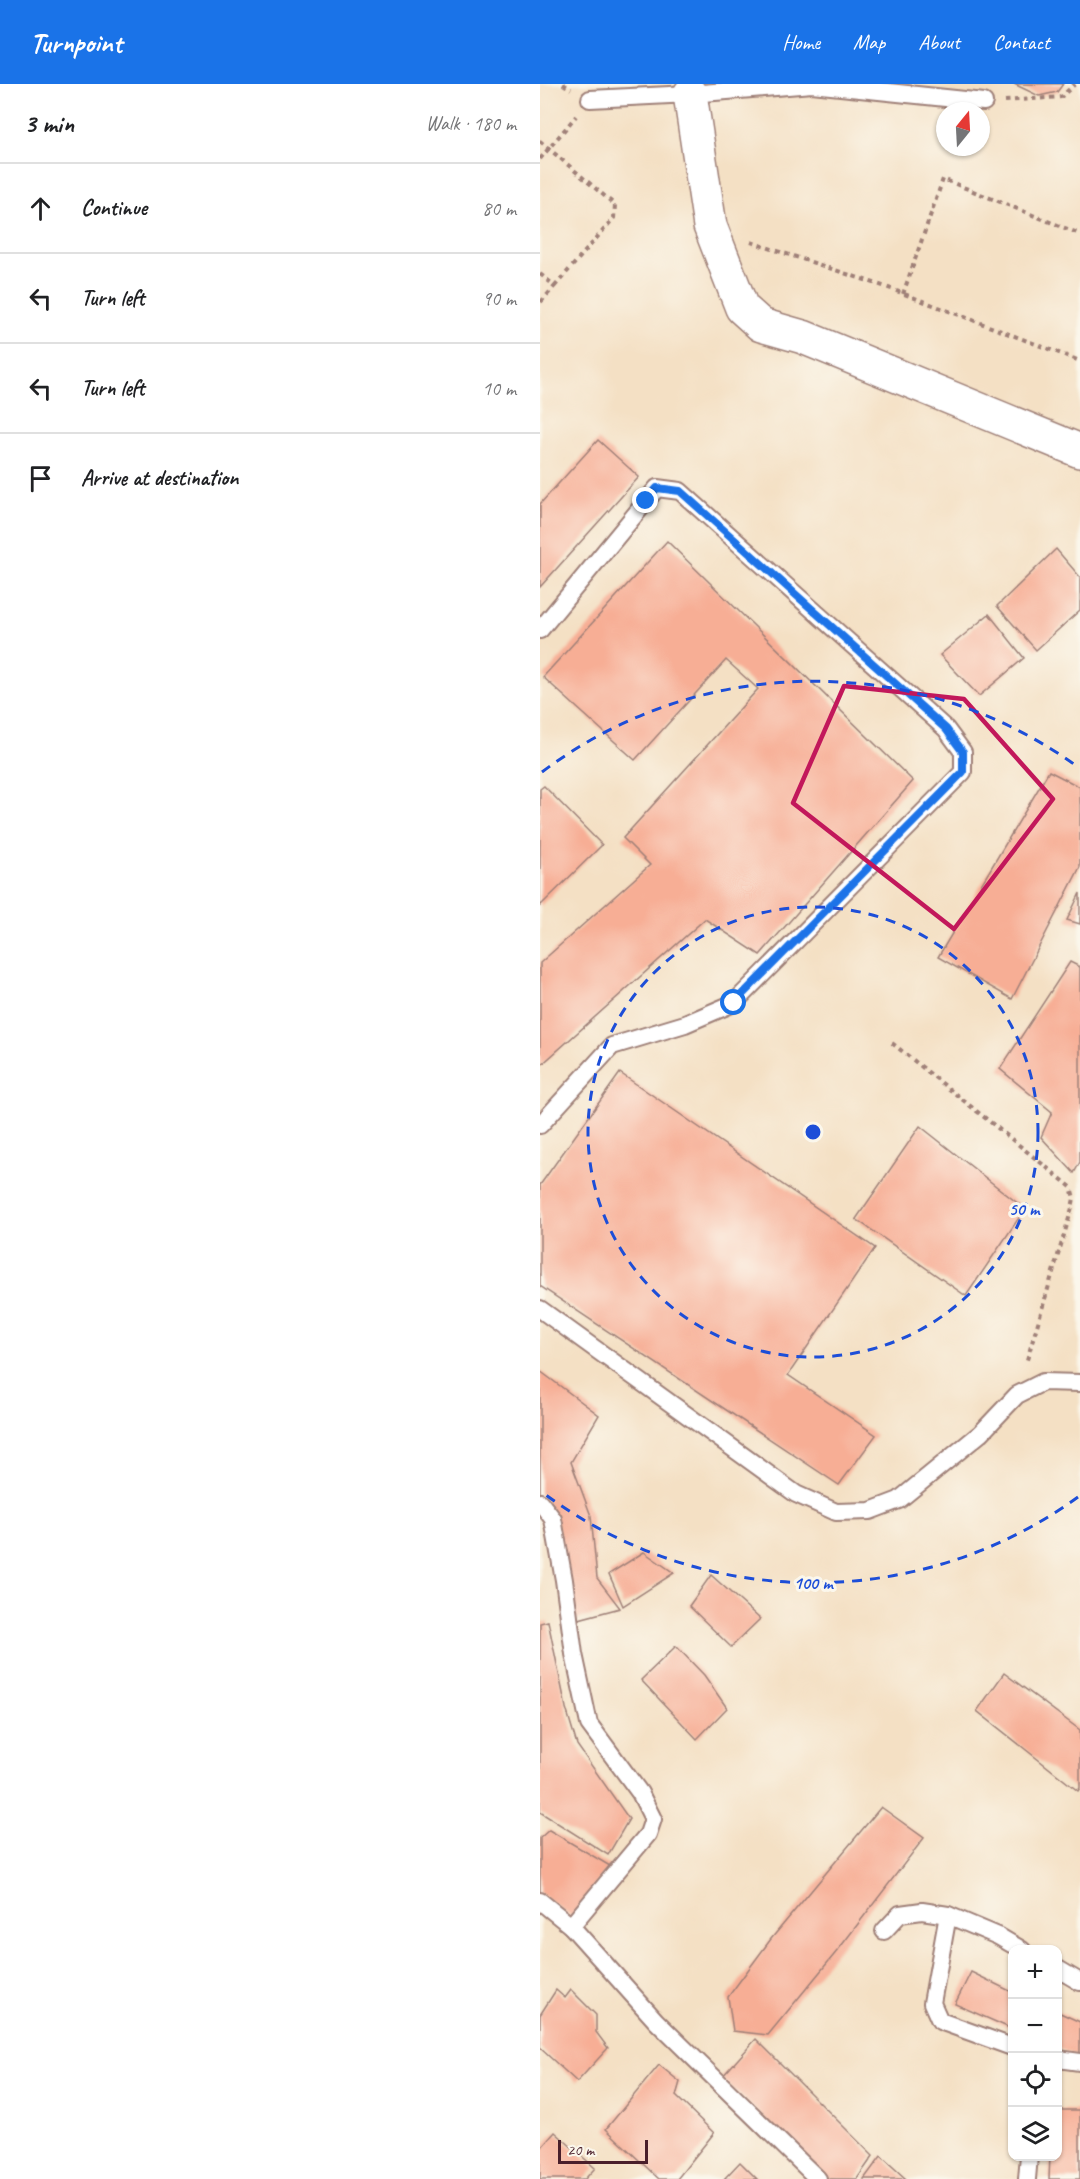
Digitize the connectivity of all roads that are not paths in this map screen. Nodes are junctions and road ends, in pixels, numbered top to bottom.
1 (689, 89) edge
2 (590, 99) road end
3 (984, 102) road end
4 (1080, 451) edge
5 (540, 630) edge
6 (540, 1125) edge
7 (540, 1309) edge
8 (1080, 1383) edge
9 (540, 1502) edge
10 (540, 1901) edge
11 (948, 1915) junction
12 (571, 1926) junction
13 (884, 1931) dead end
14 (1013, 1945) edge
15 (1062, 1971) edge
16 (1080, 1982) edge
17 (1008, 2046) edge
18 (1062, 2060) edge
19 (1080, 2062) edge
20 (1029, 2161) edge
21 (819, 2179) edge
22 (1027, 2179) edge

1 - 2 lane
1 - 3 lane
1 - 4 street
5 - 6 lane
7 - 8 lane
9 - 12 lane
10 - 12 lane
11 - 13 lane
11 - 14 lane
11 - 17 lane
12 - 21 lane
15 - 16 lane
18 - 19 lane
20 - 22 lane

